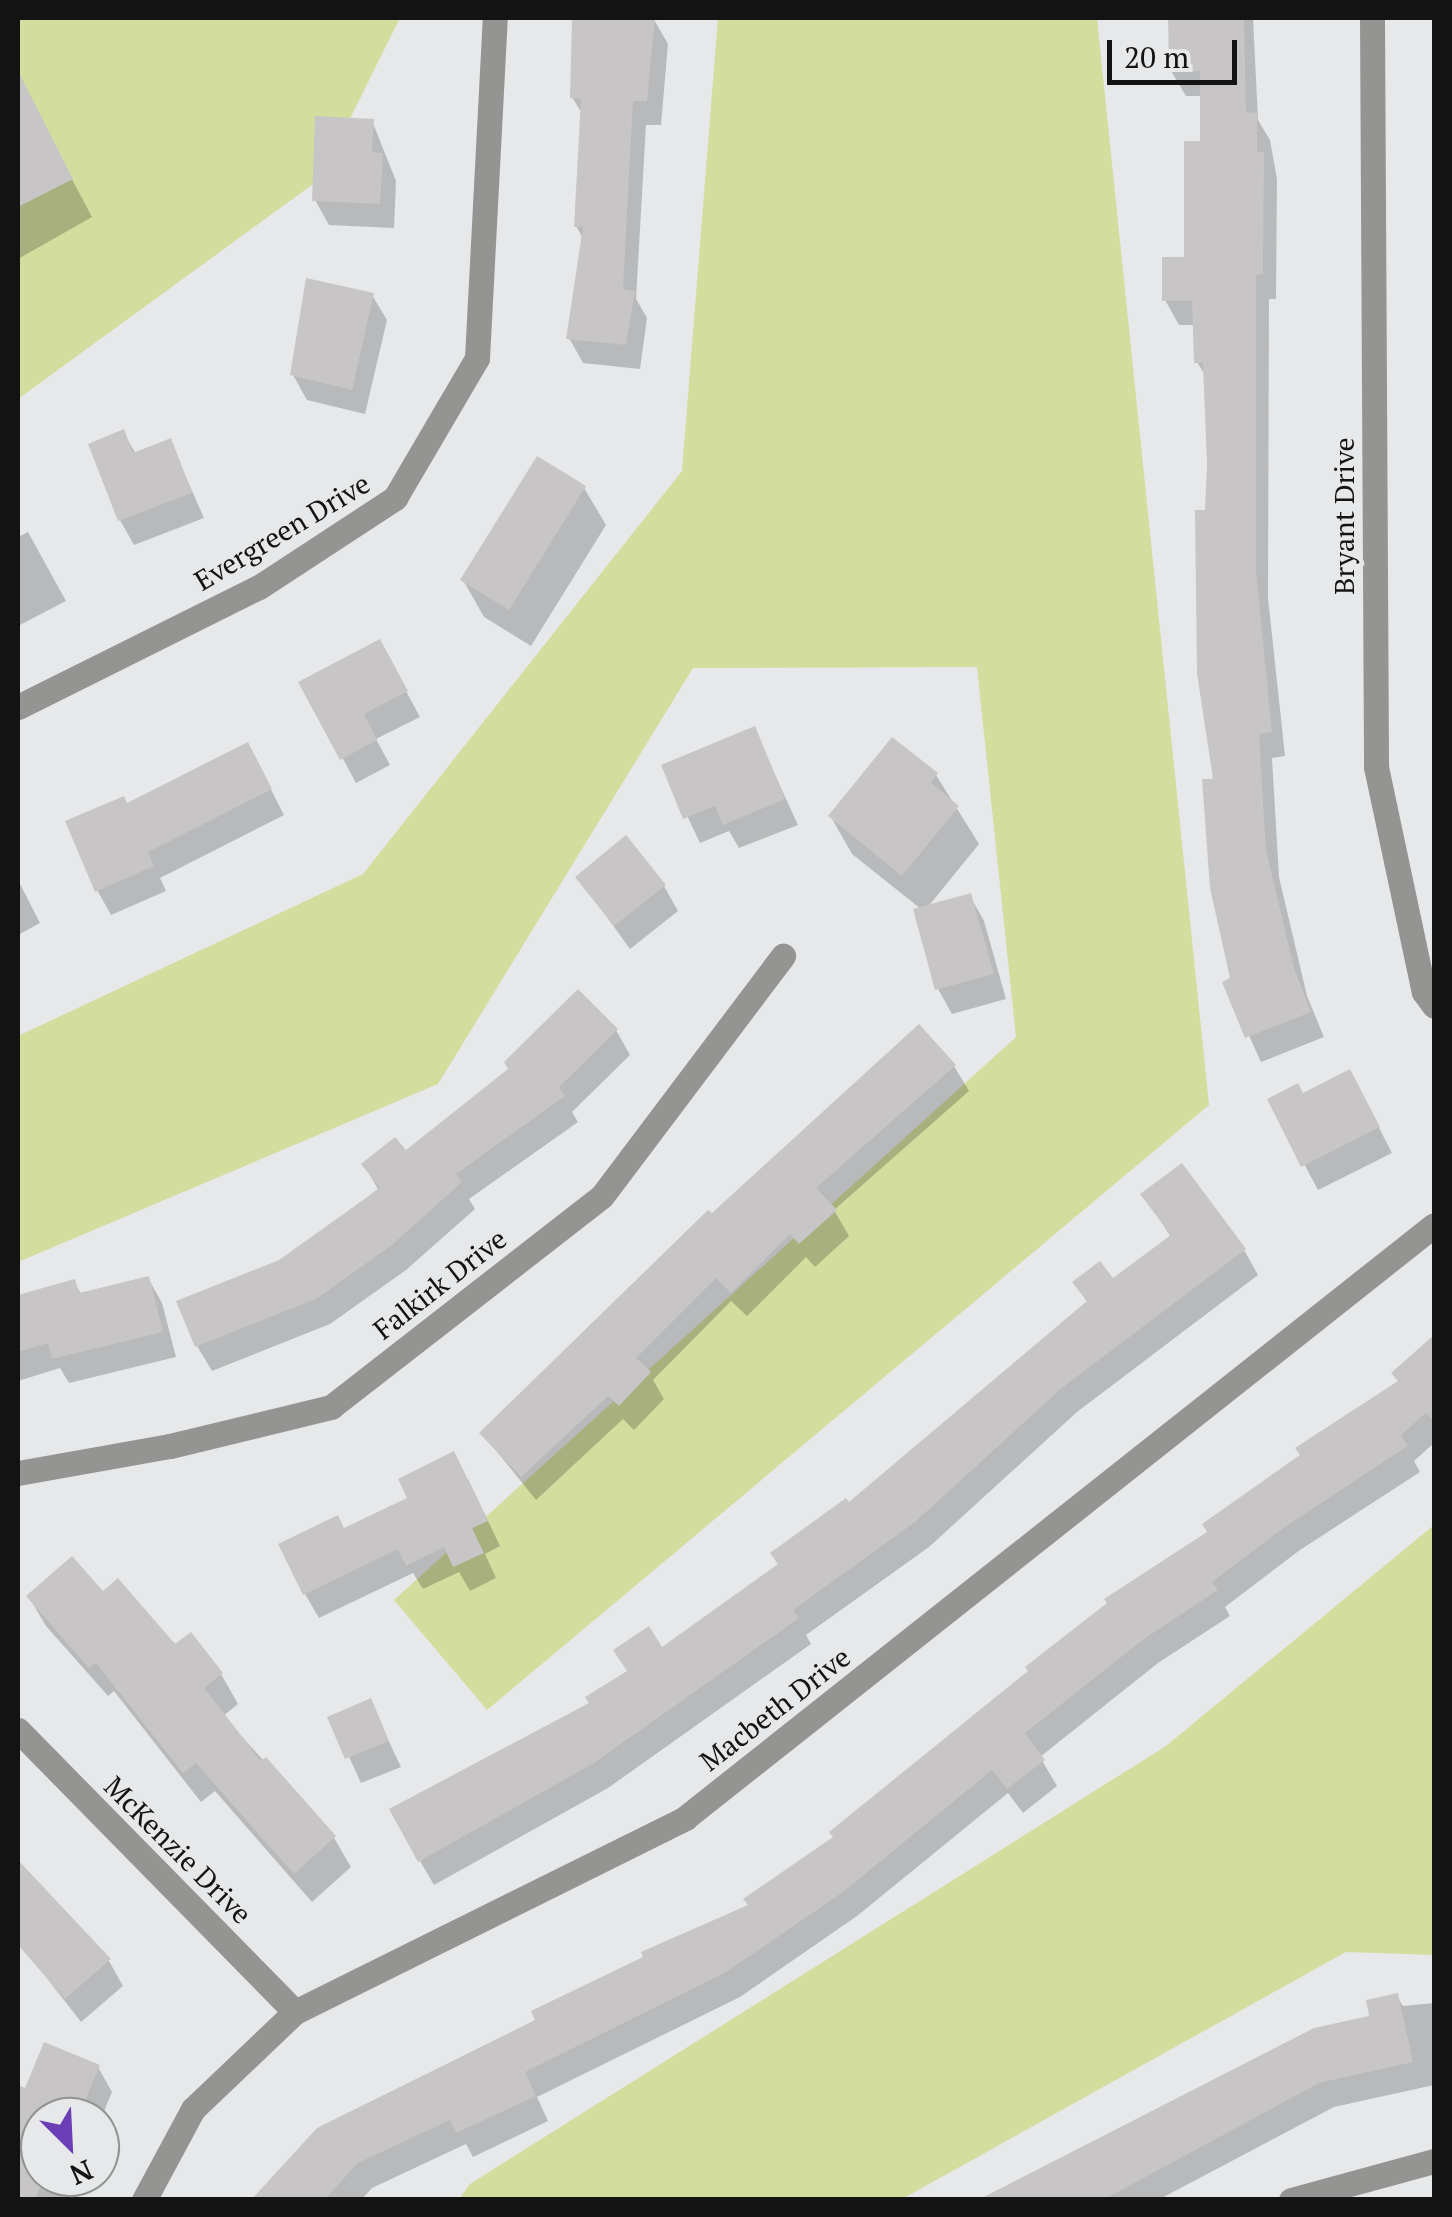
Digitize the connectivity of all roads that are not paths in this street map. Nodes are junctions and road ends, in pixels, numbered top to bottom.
1 (495, 18) edge
2 (1372, 18) edge
3 (18, 707) edge
4 (784, 956) dead end
5 (1434, 1006) edge
6 (1434, 1225) edge
7 (18, 1473) edge
8 (18, 1730) edge
9 (295, 2012) junction
10 (1434, 2161) edge
11 (144, 2200) edge
12 (1291, 2200) edge

1 - 3 street, Evergreen Drive
2 - 5 street, Bryant Drive
4 - 7 street, Falkirk Drive
6 - 9 street, Macbeth Drive
8 - 9 street, McKenzie Drive
9 - 11 street, Macbeth Drive
10 - 12 street

